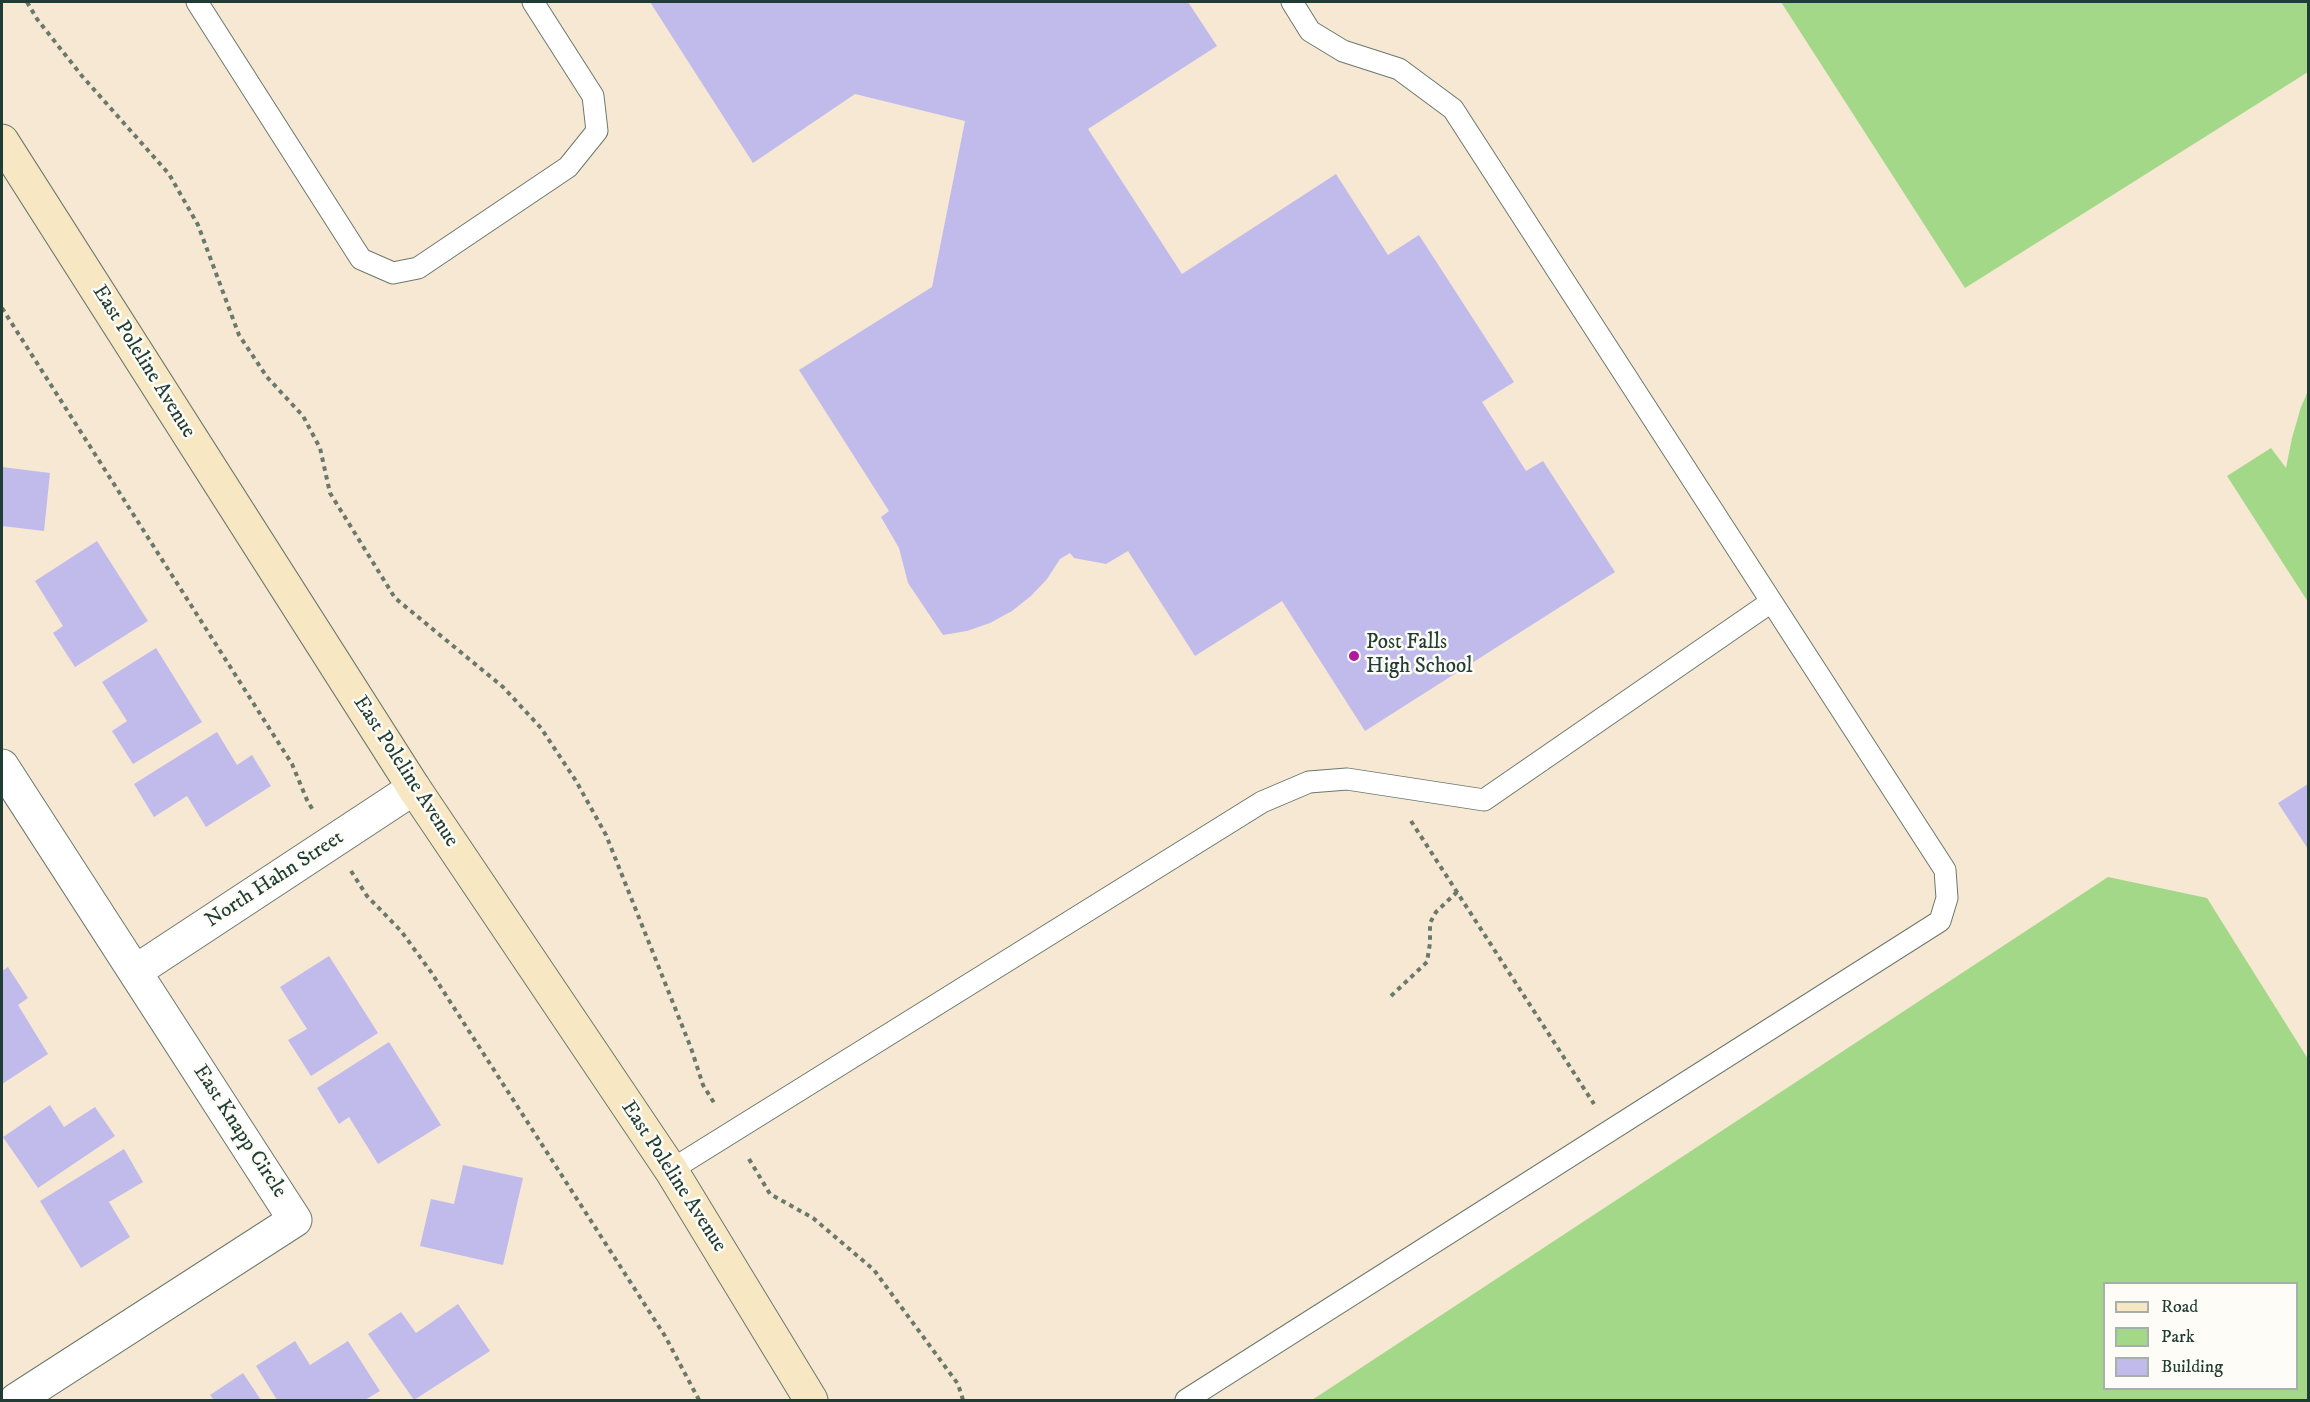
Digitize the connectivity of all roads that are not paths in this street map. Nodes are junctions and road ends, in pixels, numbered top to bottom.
1 (197, 2) edge
2 (532, 2) edge
3 (1292, 2) edge
4 (2, 141) edge
5 (1772, 602) junction
6 (2, 766) edge
7 (414, 788) junction
8 (136, 972) junction
9 (671, 1170) junction
10 (16, 1401) edge
11 (811, 1401) edge
12 (1186, 1401) edge

1 - 2 lane
3 - 5 lane
4 - 7 main road, East Poleline Avenue
5 - 9 lane
5 - 12 lane
6 - 8 street, East Knapp Circle
7 - 8 street, North Hahn Street
7 - 9 main road, East Poleline Avenue
8 - 10 street, East Knapp Circle
9 - 11 main road, East Poleline Avenue

